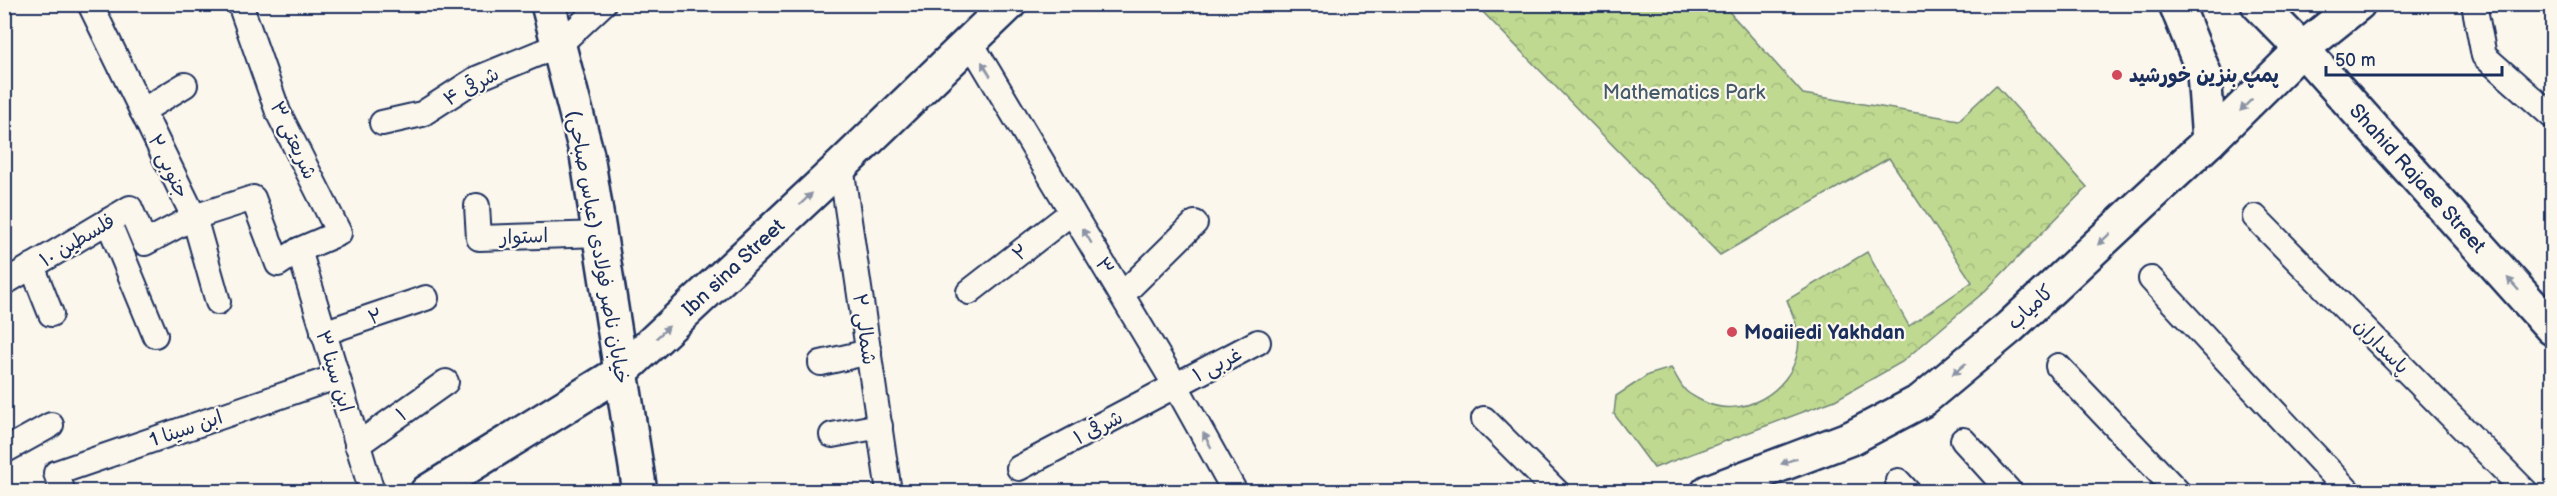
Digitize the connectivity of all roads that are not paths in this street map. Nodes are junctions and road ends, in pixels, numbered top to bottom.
1 (90, 4) edge
2 (240, 4) edge
3 (548, 4) edge
4 (603, 4) edge
5 (1009, 4) edge
6 (2176, 4) edge
7 (2258, 4) edge
8 (2358, 4) edge
9 (2474, 4) edge
10 (971, 43) junction
11 (559, 45) junction
12 (2302, 49) junction
13 (184, 84) dead end
14 (142, 111) junction
15 (2552, 116) edge
16 (382, 123) dead end
17 (2209, 141) junction
18 (842, 166) junction
19 (477, 206) dead end
20 (1072, 212) junction
21 (194, 217) junction
22 (2255, 217) dead end
23 (108, 221) junction
24 (1196, 223) dead end
25 (601, 234) junction
26 (299, 250) junction
27 (32, 266) junction
28 (2151, 279) dead end
29 (4, 283) edge
30 (969, 292) dead end
31 (1122, 295) junction
32 (426, 298) dead end
33 (218, 302) dead end
34 (51, 314) dead end
35 (2553, 328) edge
36 (323, 333) junction
37 (155, 335) dead end
38 (1258, 342) dead end
39 (869, 352) junction
40 (821, 363) dead end
41 (2058, 366) dead end
42 (621, 372) junction
43 (336, 377) junction
44 (446, 382) dead end
45 (1176, 386) junction
46 (1484, 418) dead end
47 (51, 425) dead end
48 (880, 426) junction
49 (832, 435) dead end
50 (1963, 440) dead end
51 (357, 445) junction
52 (4, 451) edge
53 (1019, 468) dead end
54 (2518, 483) edge
55 (636, 491) edge
56 (63, 492) edge
57 (372, 492) edge
58 (427, 492) edge
59 (889, 492) edge
60 (1235, 492) edge
61 (1557, 492) edge
62 (1708, 492) edge
63 (2010, 492) edge
64 (2178, 492) edge
65 (2349, 492) edge

1 - 14 street, ۲ جنوبی
2 - 26 street, شریعتی ۳
3 - 11 street, خیابان ناصر فولادی (عباس صباحی)
4 - 11 street
5 - 10 street, Ibn sina Street
6 - 17 street
7 - 12 street, Shahid Rajaee Street
8 - 12 street, کامیاب
9 - 15 street
10 - 18 street, Ibn sina Street
20 -> 10 street, ۳
11 - 16 street, ۴ شرقی
11 - 25 street, خیابان ناصر فولادی (عباس صباحی)
12 -> 17 street, کامیاب
35 -> 12 street, Shahid Rajaee Street
13 - 14 street
14 - 21 street, ۲ جنوبی
17 -> 62 street, کامیاب
18 - 39 street, ۲ شمالی
42 -> 18 street, Ibn sina Street
19 - 25 street, استوار
20 - 30 street, ۲
31 -> 20 street, ۳
21 - 23 street, فلسطین ۱۰
21 - 26 street, ۲ جنوبی
21 - 33 street
22 - 54 street, پاسداران
23 - 27 street, فلسطین ۱۰
23 - 37 street
24 - 31 street
25 - 42 street, خیابان ناصر فولادی (عباس صباحی)
26 - 36 street, ابن سینا ۳
27 - 29 street, فلسطین ۱۰
27 - 34 street
28 - 65 street
31 - 45 street, ۳
32 - 36 street, ۲
36 - 43 street, ابن سینا ۳
38 - 45 street, ۱ غربی
39 - 40 street
39 - 48 street, ۲ شمالی
41 - 64 street
42 - 55 street, خیابان ناصر فولادی (عباس صباحی)
42 - 58 street, Ibn sina Street
43 - 51 street, ابن سینا ۳
43 - 56 street, ابن سینا 1
44 - 51 street, ۱
45 - 53 street, ۱ شرقی
60 -> 45 street, ۳
46 - 61 street
47 - 52 street
48 - 49 street
48 - 59 street, ۲ شمالی
50 - 63 street
51 - 57 street, ابن سینا ۳

